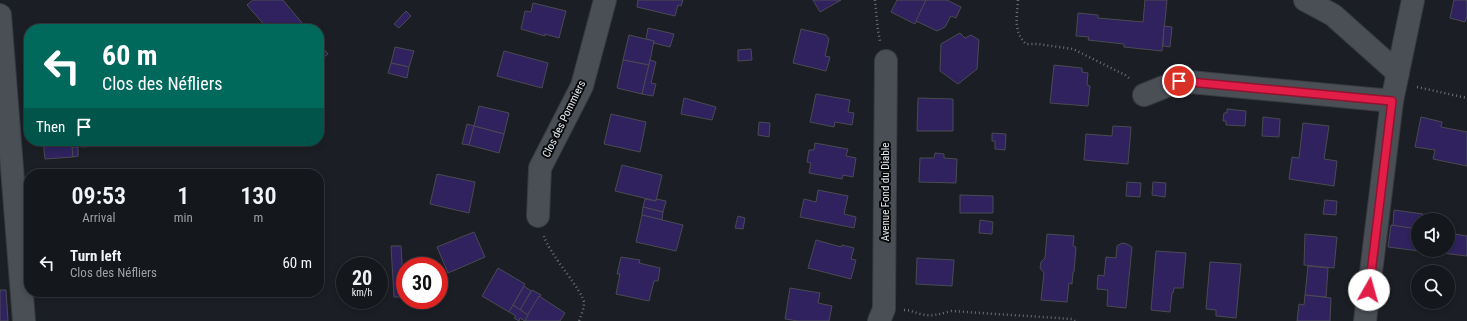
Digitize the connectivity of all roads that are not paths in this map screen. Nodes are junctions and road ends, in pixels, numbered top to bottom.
1 (604, 0) edge
2 (1305, 0) edge
3 (1414, 0) edge
4 (0, 15) edge
5 (886, 61) road end
6 (1395, 85) junction
7 (1144, 94) road end
8 (538, 216) road end
9 (882, 315) edge
10 (24, 321) edge
11 (1365, 321) edge

1 - 8 street, Clos des Pommiers
2 - 6 street
3 - 6 street
4 - 10 street
5 - 9 street, Avenue Fond du Diable
6 - 7 street
6 - 11 street

